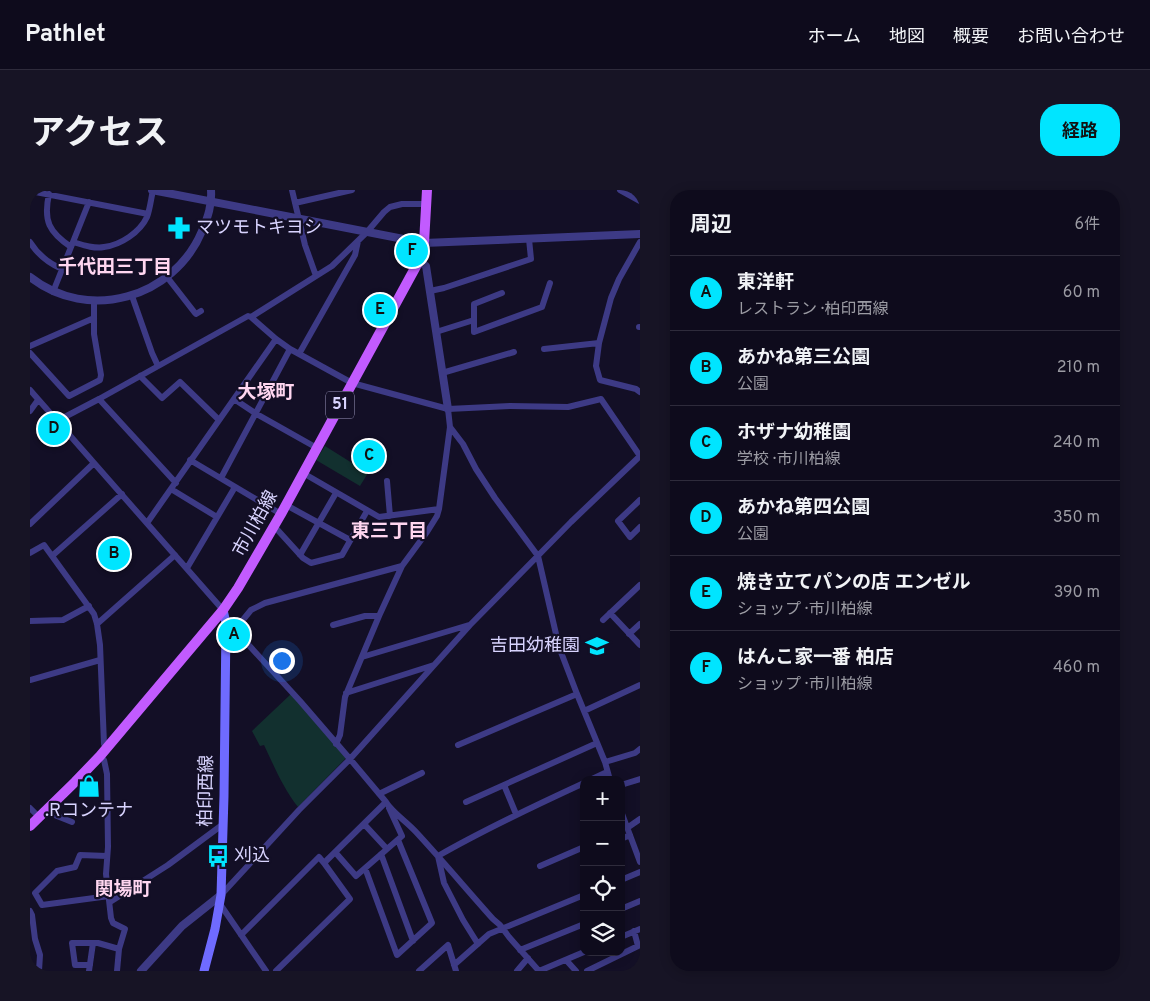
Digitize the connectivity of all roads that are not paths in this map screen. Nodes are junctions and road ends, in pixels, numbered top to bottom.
1 (153, 190) edge
2 (210, 190) edge
3 (292, 190) edge
4 (352, 190) edge
5 (427, 190) edge
6 (620, 190) edge
7 (30, 191) edge
8 (49, 194) junction
9 (640, 201) edge
10 (89, 202) junction
11 (211, 202) junction
12 (295, 203) junction
13 (427, 204) junction
14 (148, 214) junction
15 (299, 218) junction
16 (367, 232) junction
17 (640, 234) edge
18 (529, 239) junction
19 (358, 241) junction
20 (30, 242) edge
21 (640, 242) edge
22 (424, 243) junction
23 (72, 245) junction
24 (419, 261) junction
25 (62, 269) junction
26 (316, 276) junction
27 (30, 277) edge
28 (167, 277) junction
29 (550, 284) dead end
30 (430, 291) junction
31 (53, 292) junction
32 (502, 293) dead end
33 (132, 296) junction
34 (94, 301) junction
35 (201, 311) dead end
36 (251, 317) junction
37 (94, 318) junction
38 (474, 320) junction
39 (436, 332) junction
40 (276, 339) junction
41 (600, 344) junction
42 (30, 346) edge
43 (290, 349) junction
44 (544, 349) dead end
45 (514, 352) dead end
46 (30, 354) edge
47 (299, 354) junction
48 (158, 366) junction
49 (442, 372) junction
50 (140, 376) junction
51 (352, 383) junction
52 (30, 390) edge
53 (640, 392) edge
54 (99, 399) junction
55 (234, 399) junction
56 (38, 400) junction
57 (448, 408) junction
58 (30, 411) edge
59 (255, 413) junction
60 (219, 420) junction
61 (57, 421) junction
62 (450, 427) junction
63 (317, 448) junction
64 (190, 460) junction
65 (635, 460) junction
66 (94, 462) junction
67 (640, 468) edge
68 (303, 474) junction
69 (221, 478) junction
70 (387, 481) dead end
71 (176, 483) junction
72 (235, 487) junction
73 (171, 489) junction
74 (336, 493) junction
75 (122, 494) junction
76 (640, 500) edge
77 (283, 509) junction
78 (367, 510) junction
79 (439, 510) junction
80 (390, 516) junction
81 (217, 517) junction
82 (147, 523) junction
83 (319, 523) junction
84 (30, 524) edge
85 (274, 526) junction
86 (640, 528) edge
87 (350, 540) junction
88 (30, 553) edge
89 (175, 555) junction
90 (300, 555) junction
91 (52, 556) junction
92 (538, 556) junction
93 (402, 566) junction
94 (187, 568) junction
95 (640, 585) edge
96 (89, 606) junction
97 (223, 610) junction
98 (610, 613) junction
99 (379, 616) junction
100 (603, 620) dead end
101 (30, 621) edge
102 (226, 623) junction
103 (98, 624) junction
104 (640, 624) edge
105 (333, 625) dead end
106 (470, 625) junction
107 (234, 629) junction
108 (629, 634) junction
109 (640, 646) edge
110 (362, 657) junction
111 (100, 660) junction
112 (435, 664) junction
113 (30, 680) edge
114 (640, 685) edge
115 (346, 693) junction
116 (577, 694) junction
117 (584, 711) junction
118 (597, 743) junction
119 (336, 744) junction
120 (458, 745) dead end
121 (107, 748) junction
122 (640, 748) edge
123 (100, 756) junction
124 (350, 759) junction
125 (605, 762) junction
126 (607, 772) junction
127 (422, 773) dead end
128 (598, 776) edge
129 (608, 776) edge
130 (640, 779) edge
131 (625, 784) edge
132 (504, 785) junction
133 (580, 785) edge
134 (379, 794) junction
135 (466, 802) dead end
136 (387, 804) junction
137 (30, 808) edge
138 (48, 809) junction
139 (516, 814) junction
140 (39, 817) junction
141 (640, 819) edge
142 (625, 821) edge
143 (72, 822) dead end
144 (364, 824) junction
145 (222, 825) junction
146 (30, 826) edge
147 (629, 832) junction
148 (625, 836) edge
149 (398, 840) junction
150 (387, 849) junction
151 (580, 849) edge
152 (335, 852) junction
153 (381, 854) junction
154 (639, 854) edge
155 (107, 856) junction
156 (438, 856) junction
157 (640, 862) edge
158 (324, 864) junction
159 (540, 866) dead end
160 (365, 868) junction
161 (640, 872) edge
162 (625, 878) edge
163 (580, 897) edge
164 (110, 899) junction
165 (220, 900) junction
166 (640, 901) edge
167 (625, 907) edge
168 (30, 911) edge
169 (580, 926) edge
170 (502, 928) junction
171 (637, 930) edge
172 (625, 935) edge
173 (241, 936) junction
174 (413, 941) junction
175 (93, 943) junction
176 (478, 944) junction
177 (119, 949) junction
178 (520, 950) junction
179 (580, 954) edge
180 (528, 958) junction
181 (566, 960) junction
182 (89, 968) edge
183 (455, 968) edge
184 (520, 970) edge
185 (39, 971) edge
186 (117, 971) edge
187 (141, 971) edge
188 (204, 971) edge
189 (266, 971) edge
190 (276, 971) edge
191 (419, 971) edge
192 (539, 971) edge
193 (576, 971) edge
194 (587, 971) edge

1 - 11 street
1 - 14 street
2 - 11 street
3 - 12 street
4 - 12 street
5 - 13 main road, 市川柏線 / 51
6 - 9 street
7 - 8 street
8 - 10 street
8 - 23 street
10 - 14 street
10 - 23 street
11 - 15 street
11 - 28 street
12 - 15 street
13 - 16 street
13 - 22 main road, 市川柏線 / 51
14 - 23 street
15 - 16 street
15 - 26 street
16 - 19 street
16 - 22 street
17 - 18 street
18 - 22 street
18 - 30 street
19 - 26 street
19 - 47 street
20 - 25 street
21 - 41 street
22 - 24 main road, 市川柏線 / 51
23 - 25 street
24 - 30 street
24 - 51 main road, 市川柏線 / 51
25 - 31 street
26 - 36 street
27 - 31 street
28 - 33 street
28 - 35 street
29 - 38 street
30 - 39 street
31 - 34 street
32 - 38 street
33 - 34 street
33 - 48 street
34 - 37 street
36 - 40 street
36 - 48 street
37 - 42 street
37 - 46 street
38 - 39 street
39 - 49 street
40 - 43 street
40 - 55 street
41 - 44 street
41 - 53 street
43 - 47 street
43 - 59 street
45 - 49 street
47 - 51 street
48 - 50 street
49 - 57 street
50 - 54 street
50 - 60 street
51 - 57 street
51 - 63 main road, 市川柏線 / 51
52 - 56 street
54 - 61 street
54 - 71 street
55 - 59 street
55 - 60 street
56 - 58 street
56 - 61 street
57 - 62 street
57 - 65 street
59 - 63 street
59 - 69 street
60 - 64 street
61 - 66 street
62 - 79 street
62 - 92 street
63 - 68 main road, 市川柏線 / 51
64 - 69 street
64 - 71 street
65 - 67 street
65 - 92 street
66 - 75 street
66 - 84 street
68 - 74 street
68 - 77 main road, 市川柏線 / 51
69 - 72 street
70 - 80 street
71 - 73 street
72 - 77 street
72 - 81 street
73 - 81 street
73 - 82 street
74 - 78 street
74 - 83 street
75 - 82 street
75 - 91 street
76 - 86 street
77 - 83 street
77 - 85 main road, 市川柏線 / 51
78 - 80 street
78 - 87 street
79 - 80 street
79 - 93 street
81 - 94 street
82 - 89 street
83 - 87 street
83 - 90 street
85 - 90 street
85 - 97 main road, 市川柏線 / 51
87 - 90 street
88 - 91 street
89 - 94 street
89 - 103 street
91 - 96 street
92 - 106 street
92 - 116 street
93 - 99 street
93 - 107 street
94 - 97 street
95 - 98 street
96 - 101 street
96 - 103 street
97 - 102 main road, 柏印西線
97 - 121 main road, 市川柏線 / 51
98 - 100 street
98 - 108 street
99 - 105 street
99 - 110 street
102 - 107 street
102 - 145 main road, 柏印西線
103 - 111 street
104 - 108 street
106 - 110 street
106 - 112 street
107 - 119 street
108 - 109 street
110 - 115 street
111 - 113 street
111 - 121 street
112 - 115 street
112 - 124 street
114 - 117 street
115 - 119 street
116 - 117 street
116 - 120 street
117 - 118 street
118 - 125 street
118 - 132 street
119 - 124 street
121 - 123 main road, 市川柏線 / 51
122 - 125 street
123 - 138 main road, 市川柏線 / 51
123 - 155 street
124 - 134 street
124 - 165 street
125 - 126 street
126 - 128 street
126 - 129 street
127 - 134 street
130 - 131 street
132 - 135 street
132 - 139 street
133 - 139 street
134 - 136 street
136 - 144 street
136 - 149 street
136 - 156 street
137 - 140 street
138 - 140 main road, 市川柏線 / 51
138 - 143 street
139 - 156 street
140 - 146 main road, 市川柏線 / 51
141 - 147 street
142 - 147 street
144 - 150 street
144 - 152 street
145 - 164 street
145 - 165 main road, 柏印西線
147 - 148 street
147 - 154 street
149 - 150 street
149 - 174 street
150 - 153 street
151 - 159 street
152 - 158 street
152 - 160 street
153 - 160 street
153 - 174 street
154 - 157 street
155 - 164 street
155 - 164 street
156 - 170 street
156 - 176 street
158 - 173 street
158 - 190 street
160 - 174 street
161 - 162 street
163 - 170 street
164 - 177 street
165 - 173 street
165 - 187 street
165 - 188 main road, 柏印西線
166 - 167 street
168 - 185 street
169 - 178 street
170 - 176 street
170 - 178 street
171 - 172 street
171 - 194 street
173 - 189 street
175 - 177 street
175 - 182 street
175 - 182 street
176 - 183 street
177 - 186 street
178 - 180 street
179 - 181 street
180 - 184 street
180 - 192 street
181 - 192 street
181 - 193 street
183 - 191 street

